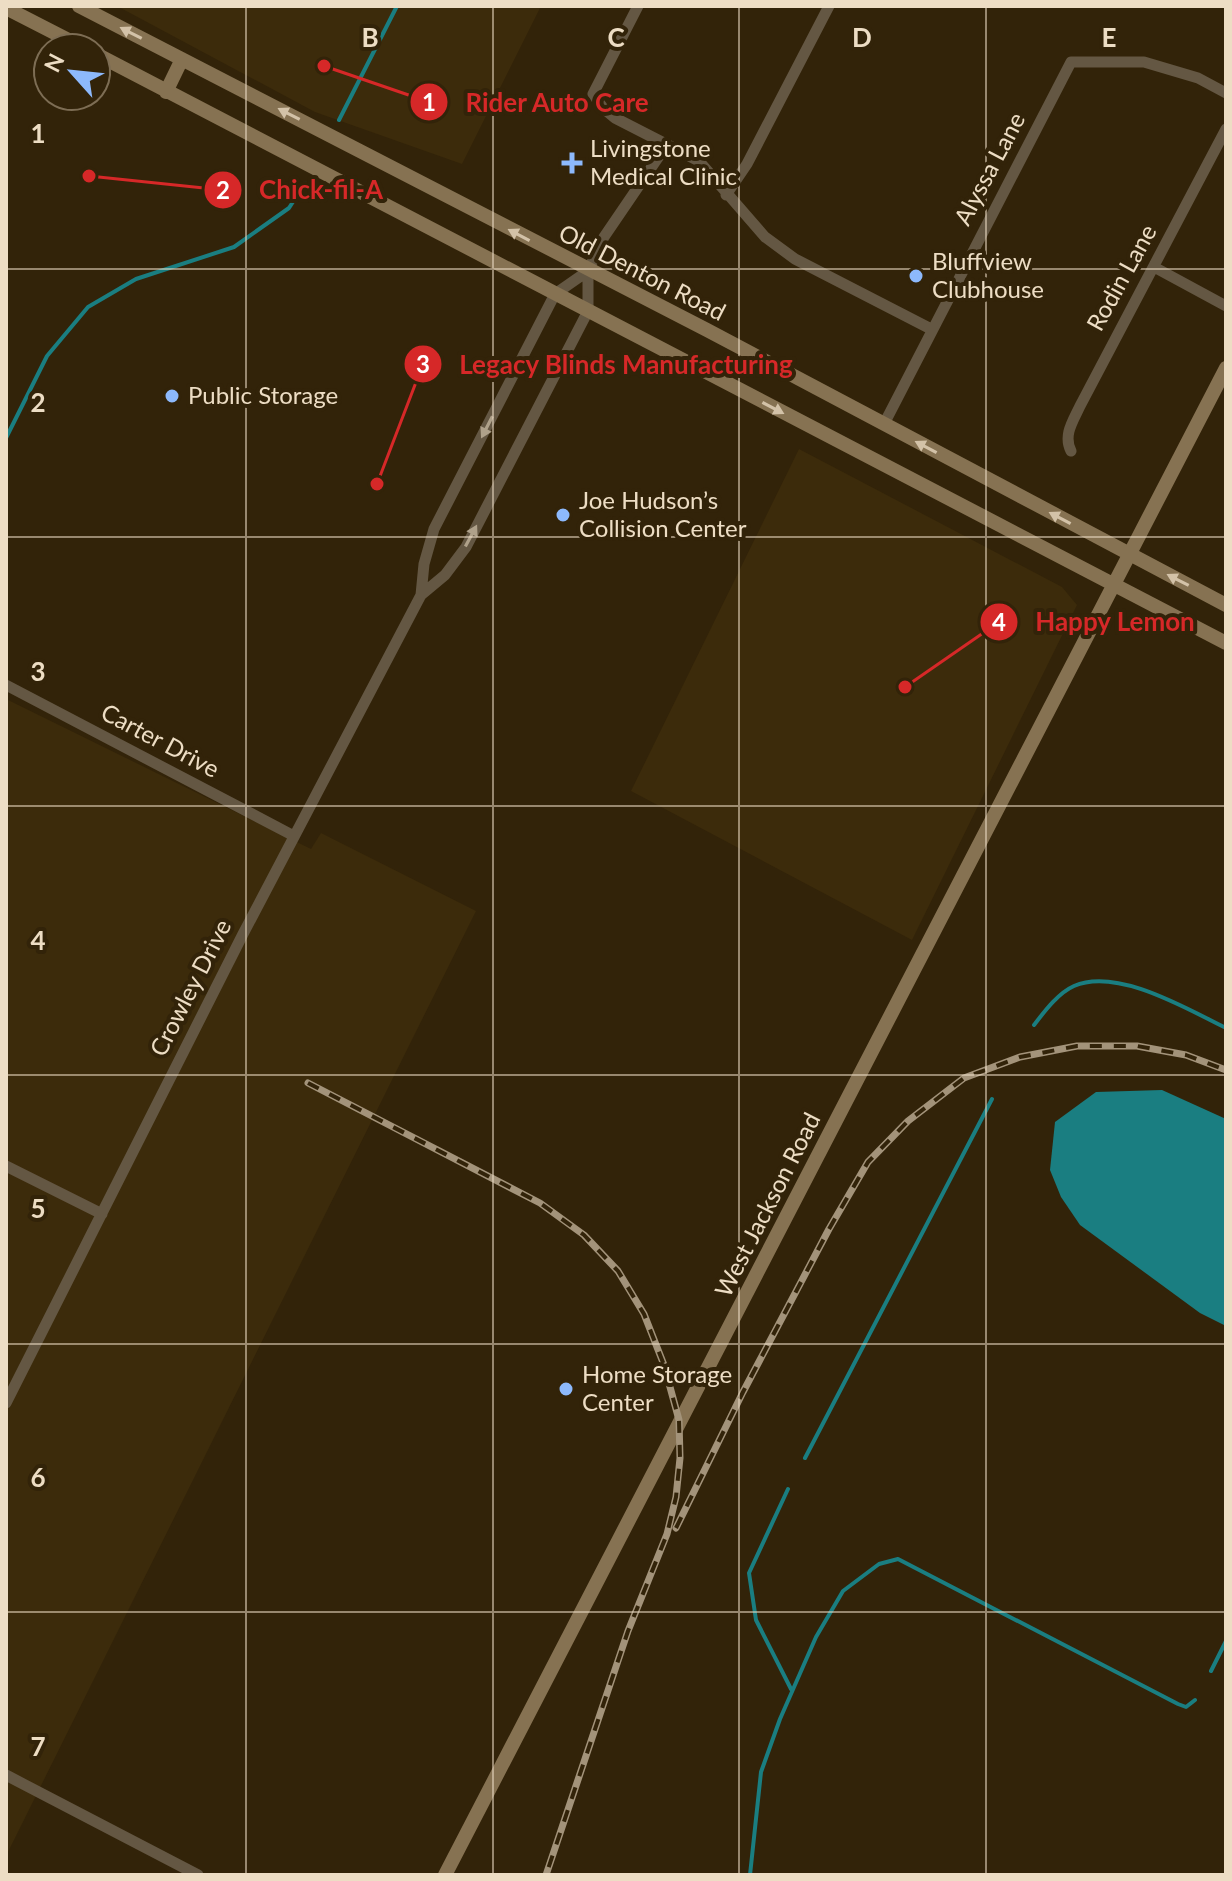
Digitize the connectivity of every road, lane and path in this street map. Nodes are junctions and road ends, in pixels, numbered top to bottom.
1 (79, 6) edge
2 (638, 6) edge
3 (829, 6) edge
4 (6, 8) edge
5 (53, 32) edge
6 (182, 59) junction
7 (112, 63) edge
8 (166, 92) junction
9 (1226, 93) edge
10 (1226, 129) edge
11 (666, 146) junction
12 (726, 195) junction
13 (1154, 267) junction
14 (588, 271) junction
15 (555, 294) junction
16 (1226, 306) edge
17 (588, 311) junction
18 (931, 329) junction
19 (1226, 368) edge
20 (884, 424) junction
21 (1071, 451) dead end
22 (1129, 555) junction
23 (1114, 585) junction
24 (421, 595) junction
25 (1226, 605) edge
26 (1226, 643) edge
27 (6, 685) edge
28 (294, 836) junction
29 (6, 1166) edge
30 (102, 1214) junction
31 (6, 1403) edge
32 (6, 1775) edge
33 (198, 1875) edge
34 (445, 1875) edge

6 -> 1 main road, Old Denton Road
2 - 11 street
3 - 12 street
4 - 5 main road
6 - 8 main road
14 -> 6 main road, Old Denton Road
7 - 8 main road
8 - 15 main road
9 - 18 street, Alyssa Lane
10 - 13 street, Rodin Lane
11 - 12 street
11 - 14 street
12 - 18 street
13 - 16 street
13 - 21 street, Rodin Lane
14 - 15 street, Crowley Drive
14 - 17 street, Crowley Drive
14 - 20 main road, Old Denton Road
15 - 17 main road
15 -> 24 street, Crowley Drive
17 -> 23 main road
24 -> 17 street, Crowley Drive
18 - 20 street, Alyssa Lane
19 - 22 main road, West Jackson Road
22 -> 20 main road, Old Denton Road
22 - 23 main road, West Jackson Road
25 -> 22 main road, Old Denton Road
23 - 26 main road
23 - 34 main road, West Jackson Road
24 - 28 street, Crowley Drive
27 - 28 street, Carter Drive
28 - 30 street, Crowley Drive
29 - 30 street
30 - 31 street, Crowley Drive
32 - 33 street

